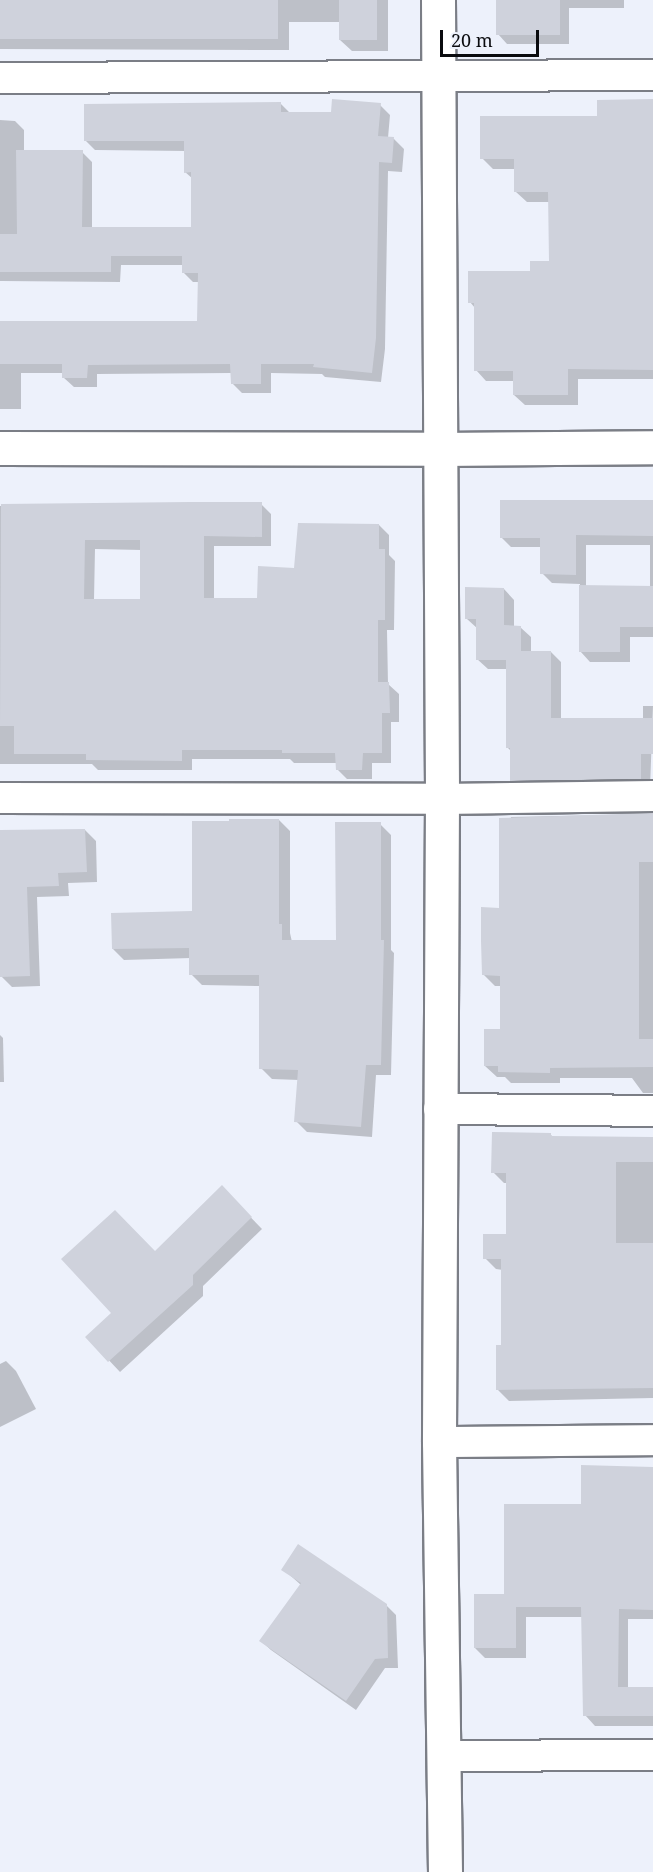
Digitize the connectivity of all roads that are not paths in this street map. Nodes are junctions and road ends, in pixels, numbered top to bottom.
1 (438, 0) edge
2 (653, 75) edge
3 (439, 76) junction
4 (0, 78) edge
5 (653, 447) edge
6 (0, 448) edge
7 (440, 449) junction
8 (653, 796) edge
9 (0, 798) edge
10 (442, 799) junction
11 (439, 1109) junction
12 (653, 1110) edge
13 (653, 1440) edge
14 (439, 1442) junction
15 (653, 1755) edge
16 (446, 1756) junction
17 (445, 1872) edge

1 - 3 street
2 - 3 street
3 - 4 street
3 - 7 street
5 - 7 street
6 - 7 street
7 - 10 street
8 - 10 street
9 - 10 street
10 - 11 street
11 - 12 street
11 - 14 street
13 - 14 street
14 - 16 street
15 - 16 street
16 - 17 street

